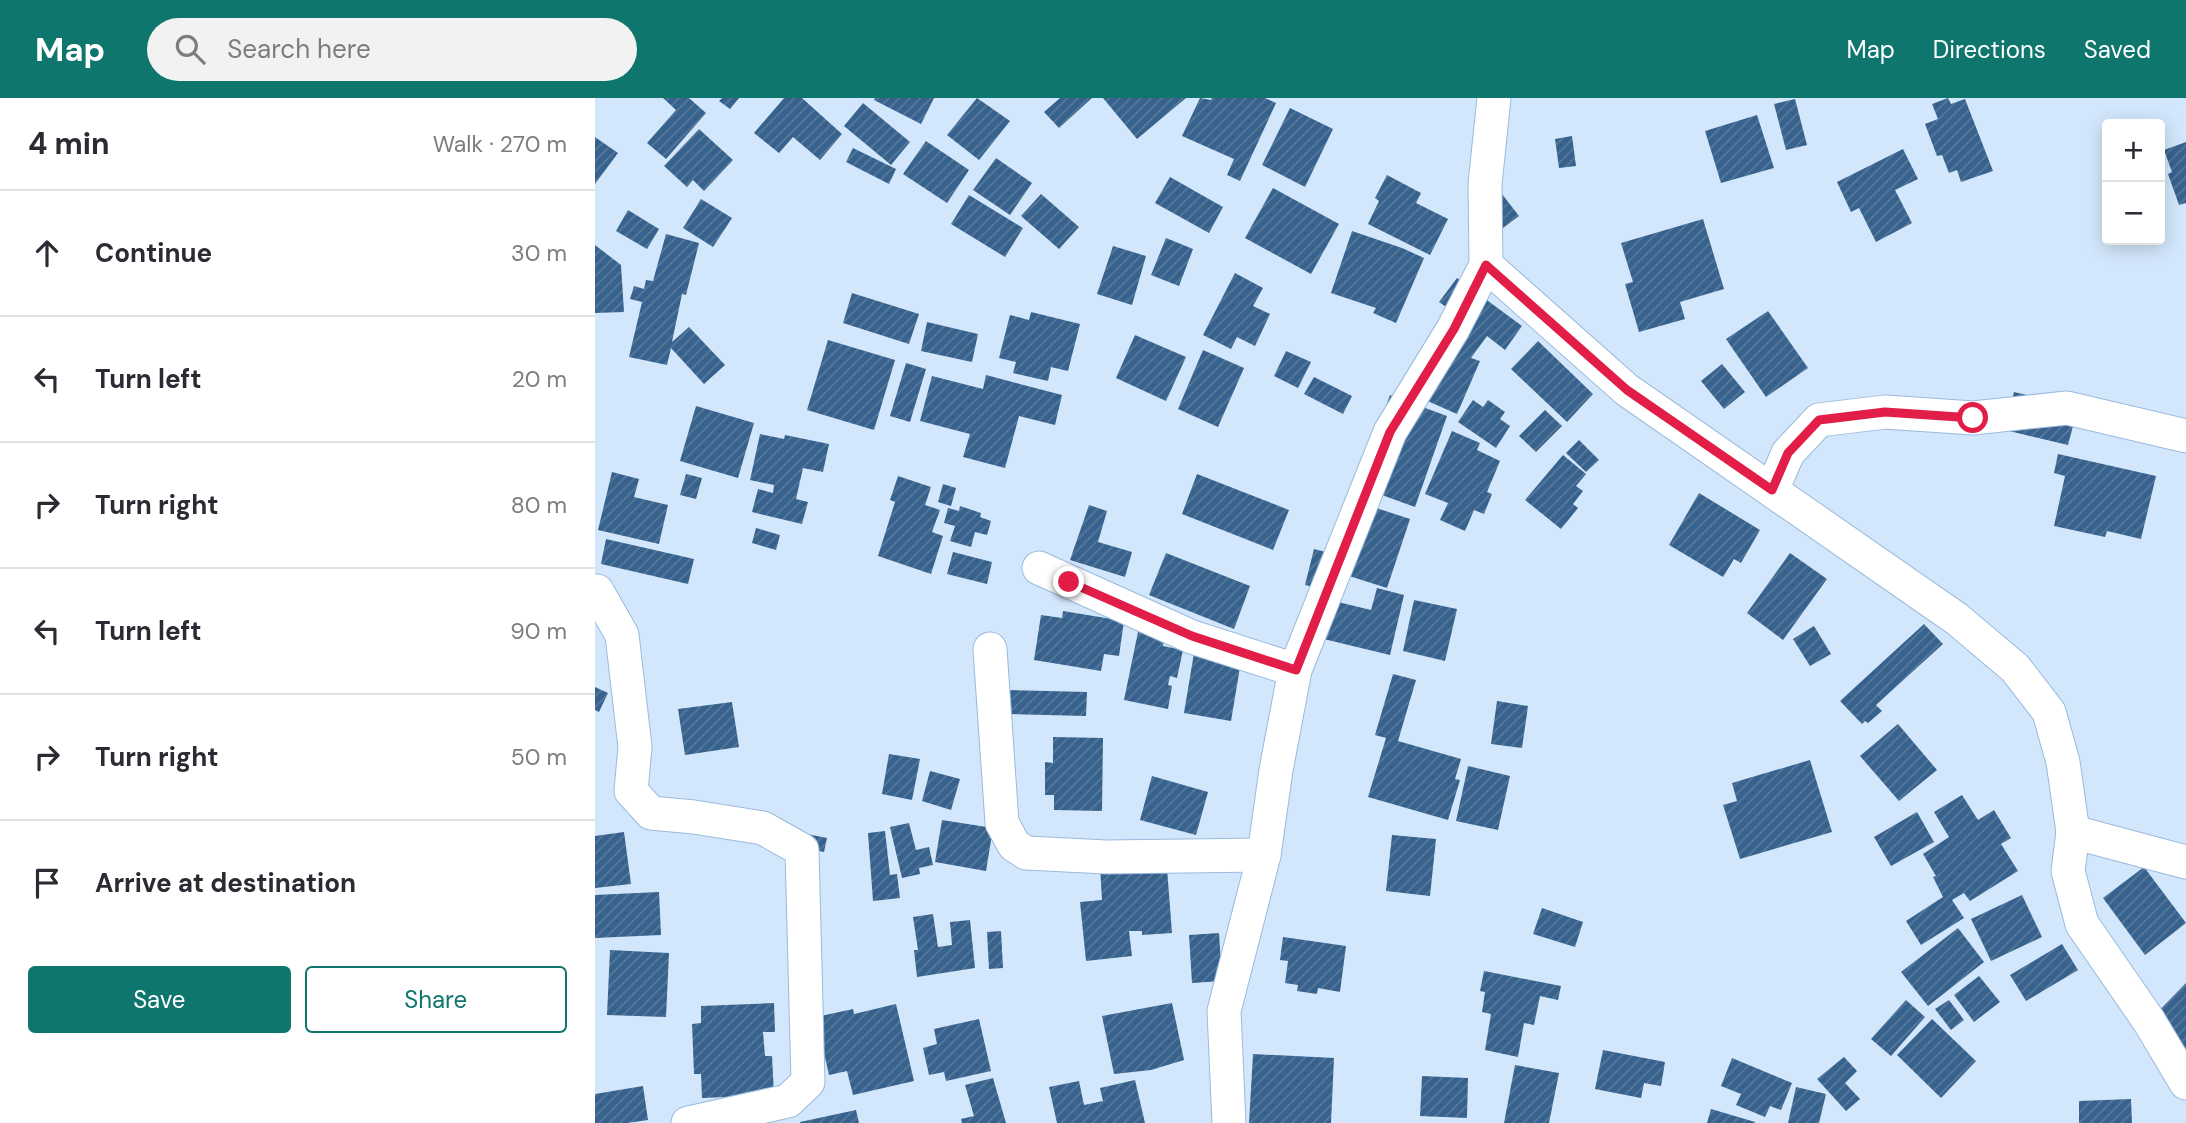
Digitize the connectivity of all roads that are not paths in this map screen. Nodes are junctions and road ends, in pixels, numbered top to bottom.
1 (1494, 98) edge
2 (1486, 265) junction
3 (2186, 436) edge
4 (1772, 490) junction
5 (1039, 568) dead end
6 (597, 591) dead end
7 (990, 649) dead end
8 (1296, 670) junction
9 (2073, 832) junction
10 (1263, 855) junction
11 (2186, 862) edge
12 (2186, 1083) edge
13 (688, 1123) edge
14 (1229, 1123) edge

1 - 2 street
2 - 4 street
2 - 8 street
3 - 4 street
4 - 9 street
5 - 8 street
6 - 13 street
7 - 10 street
8 - 10 street
9 - 11 street
9 - 12 street
10 - 14 street

